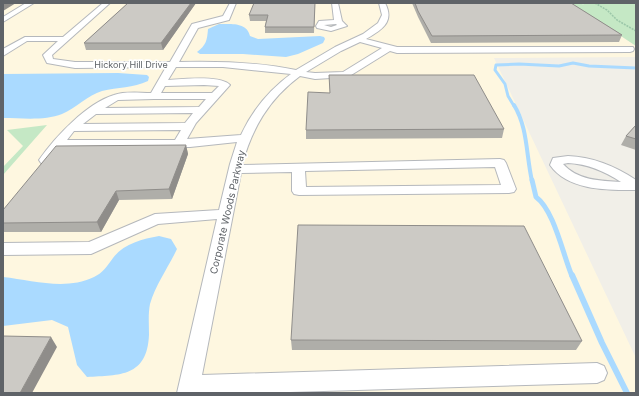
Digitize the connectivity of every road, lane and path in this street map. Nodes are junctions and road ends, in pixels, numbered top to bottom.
1 (31, 3) edge
2 (107, 3) edge
3 (233, 3) edge
4 (335, 3) edge
5 (382, 3) edge
6 (595, 3) edge
7 (3, 20) edge
8 (353, 30) junction
9 (636, 31) edge
10 (9, 39) dead end
11 (25, 39) junction
12 (65, 39) junction
13 (389, 48) junction
14 (630, 49) dead end
15 (3, 53) edge
16 (172, 64) junction
17 (297, 73) junction
18 (162, 83) junction
19 (154, 96) junction
20 (215, 96) junction
21 (200, 110) junction
22 (93, 111) junction
23 (188, 126) junction
24 (71, 128) junction
25 (245, 138) junction
26 (179, 143) junction
27 (58, 144) junction
28 (298, 168) junction
29 (235, 169) junction
30 (37, 170) edge
31 (636, 186) edge
32 (225, 214) junction
33 (3, 249) edge
34 (597, 373) dead end
35 (189, 389) edge

1 - 7 street
2 - 12 street, Hickory Hill Drive
3 - 16 street
4 - 8 street
5 - 8 street, Corporate Woods Parkway
6 - 9 path
8 - 13 street
8 - 17 street, Corporate Woods Parkway
10 - 11 street
11 - 12 street
11 - 15 street
12 - 16 street, Hickory Hill Drive
13 - 14 street
13 - 17 street, Hickory Hill Drive
16 - 17 street, Hickory Hill Drive
16 - 18 street
17 - 25 street, Corporate Woods Parkway
18 - 19 street
18 - 20 street
19 - 20 street
19 - 22 street
20 - 21 street
21 - 22 street
21 - 23 street
22 - 24 street
23 - 24 street
23 - 26 street
24 - 27 street
25 - 26 street
25 - 29 street, Corporate Woods Parkway
26 - 27 street
27 - 30 street
28 - 28 street
28 - 29 street
29 - 32 street, Corporate Woods Parkway
31 - 31 street
32 - 33 street
32 - 35 street, Corporate Woods Parkway
34 - 35 street

